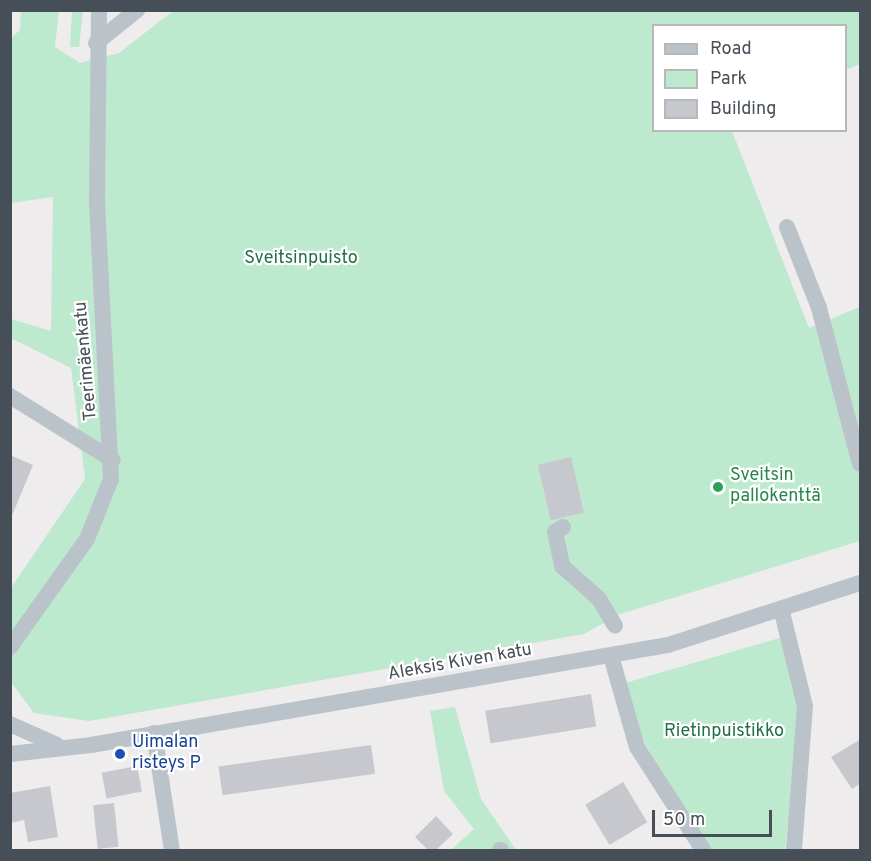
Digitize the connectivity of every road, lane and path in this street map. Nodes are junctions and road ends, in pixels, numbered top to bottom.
1 (99, 10) edge
2 (137, 10) edge
3 (96, 43) junction
4 (788, 227) dead end
5 (10, 396) edge
6 (113, 460) junction
7 (861, 464) edge
8 (563, 527) dead end
9 (861, 583) edge
10 (782, 612) junction
11 (615, 626) dead end
12 (12, 642) edge
13 (611, 656) junction
14 (10, 724) edge
15 (154, 733) junction
16 (57, 745) junction
17 (10, 754) edge
18 (172, 850) edge
19 (703, 850) edge
20 (794, 850) edge

1 - 3 street, Teerimäenkatu
2 - 3 street
3 - 6 street, Teerimäenkatu
4 - 7 street
5 - 6 street
6 - 12 street, Teerimäenkatu
8 - 11 street
9 - 10 street, Aleksis Kiven katu
10 - 13 street, Aleksis Kiven katu
10 - 20 street
13 - 15 street, Aleksis Kiven katu
13 - 19 street
14 - 16 street
15 - 16 street, Aleksis Kiven katu
15 - 18 street
16 - 17 street, Aleksis Kiven katu

